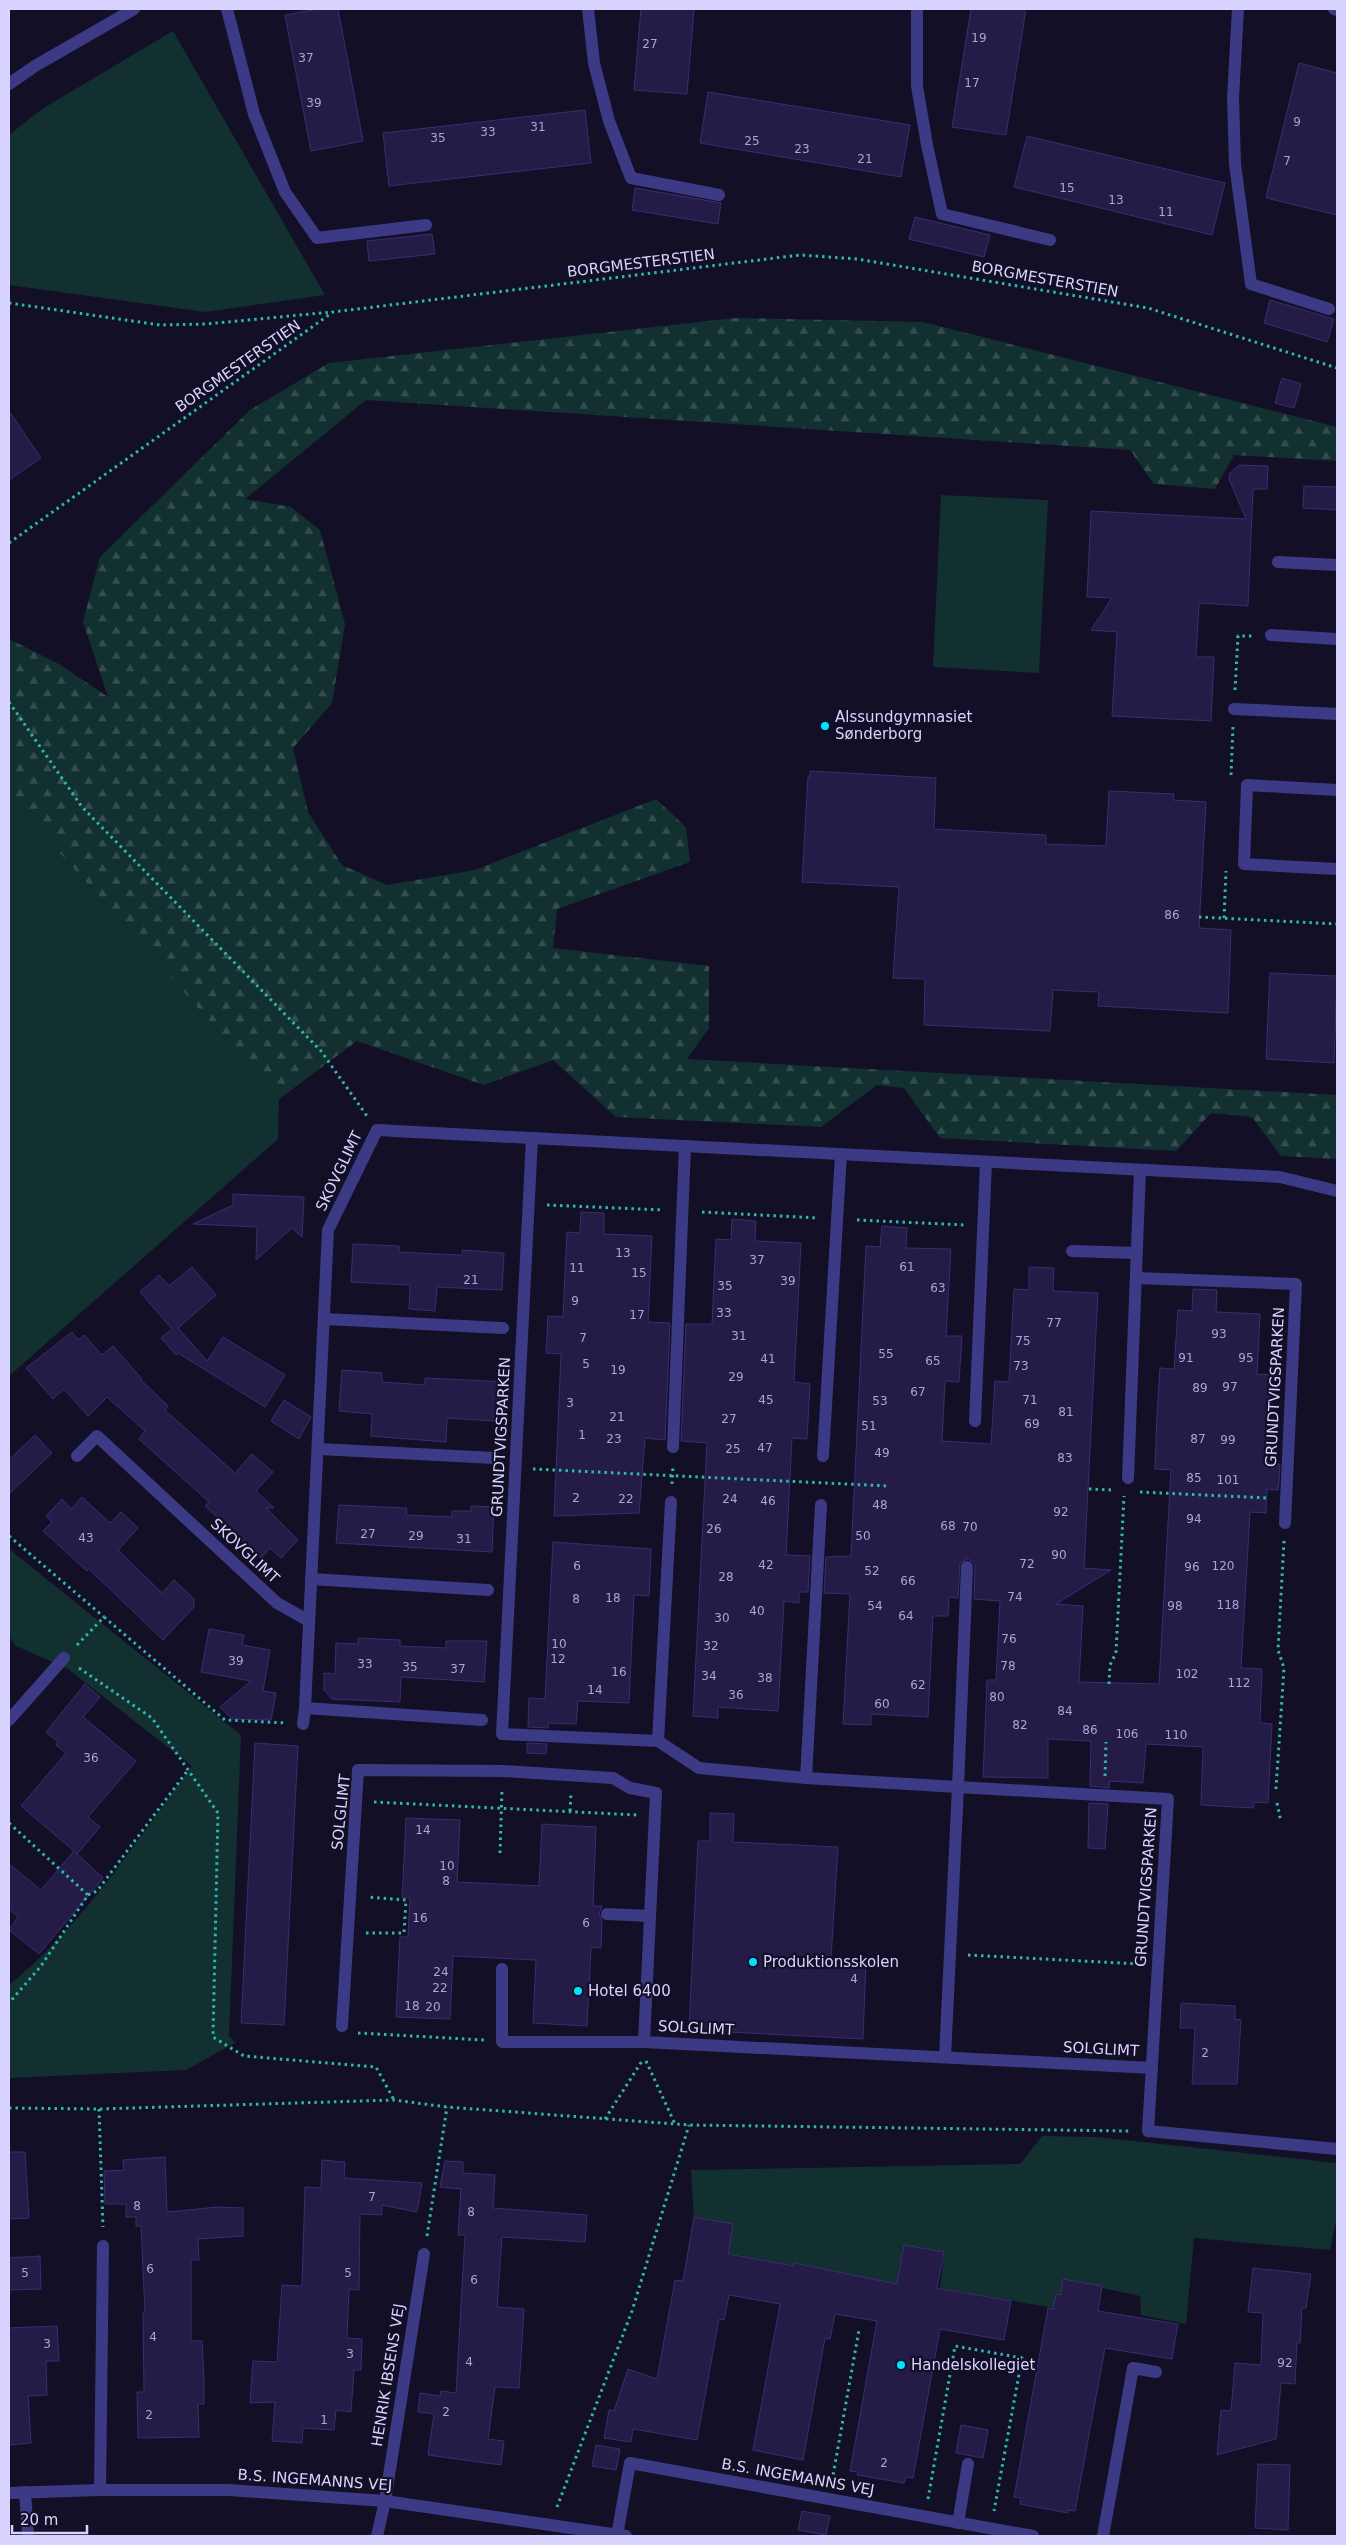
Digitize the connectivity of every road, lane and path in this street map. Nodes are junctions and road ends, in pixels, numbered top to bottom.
1 (134, 9) edge
2 (227, 9) edge
3 (588, 9) edge
4 (917, 9) edge
5 (1238, 9) edge
6 (9, 84) edge
7 (719, 195) dead end
8 (426, 225) dead end
9 (1050, 240) dead end
10 (9, 303) edge
11 (1329, 309) dead end
12 (333, 312) junction
13 (1337, 368) edge
14 (9, 543) edge
15 (1278, 562) dead end
16 (1337, 565) edge
17 (1271, 635) joint
18 (1337, 639) edge
19 (9, 702) edge
20 (1234, 710) junction
21 (1337, 714) edge
22 (1231, 779) dead end
23 (1337, 790) edge
24 (1227, 869) dead end
25 (1337, 869) edge
26 (1200, 917) dead end
27 (1224, 918) junction
28 (1337, 924) edge
29 (378, 1130) junction
30 (532, 1138) junction
31 (685, 1146) junction
32 (841, 1154) junction
33 (986, 1162) junction
34 (1140, 1170) junction
35 (1337, 1191) edge
36 (528, 1204) junction
37 (683, 1211) junction
38 (837, 1219) junction
39 (983, 1226) junction
40 (1072, 1251) dead end
41 (1137, 1253) junction
42 (1136, 1278) junction
43 (325, 1319) junction
44 (503, 1328) dead end
45 (975, 1421) dead end
46 (674, 1447) joint
47 (318, 1449) junction
48 (77, 1456) dead end
49 (824, 1456) joint
50 (495, 1458) dead end
51 (515, 1468) junction
52 (672, 1476) junction
53 (1128, 1478) joint
54 (822, 1483) junction
55 (888, 1486) dead end
56 (1089, 1489) dead end
57 (1124, 1491) junction
58 (1286, 1498) junction
59 (671, 1502) joint
60 (821, 1505) joint
61 (1285, 1523) joint
62 (9, 1536) edge
63 (967, 1567) dead end
64 (311, 1579) junction
65 (488, 1590) dead end
66 (104, 1617) junction
67 (309, 1620) junction
68 (64, 1658) junction
69 (1109, 1684) dead end
70 (305, 1708) junction
71 (9, 1720) edge
72 (482, 1720) dead end
73 (304, 1724) joint
74 (658, 1741) junction
75 (1106, 1742) dead end
76 (188, 1770) junction
77 (503, 1771) junction
78 (806, 1778) junction
79 (958, 1787) junction
80 (1276, 1789) dead end
81 (1104, 1796) junction
82 (369, 1802) dead end
83 (1277, 1803) dead end
84 (501, 1808) junction
85 (655, 1816) junction
86 (9, 1822) edge
87 (1280, 1822) dead end
88 (500, 1853) dead end
89 (365, 1888) dead end
90 (88, 1895) junction
91 (364, 1897) junction
92 (364, 1906) dead end
93 (606, 1914) dead end
94 (650, 1916) junction
95 (363, 1924) dead end
96 (950, 1954) junction
97 (1157, 1964) junction
98 (502, 1969) dead end
99 (9, 2003) edge
100 (358, 2023) dead end
101 (342, 2026) dead end
102 (502, 2042) junction
103 (644, 2042) junction
104 (945, 2057) junction
105 (1152, 2068) junction
106 (394, 2100) junction
107 (448, 2107) junction
108 (9, 2108) edge
109 (99, 2109) junction
110 (605, 2119) junction
111 (675, 2124) junction
112 (689, 2125) junction
113 (1148, 2131) junction
114 (1337, 2149) edge
115 (103, 2246) joint
116 (424, 2254) joint
117 (859, 2330) dead end
118 (1156, 2372) dead end
119 (968, 2464) dead end
120 (100, 2490) junction
121 (25, 2492) junction
122 (9, 2493) edge
123 (828, 2499) junction
124 (385, 2500) junction
125 (925, 2516) junction
126 (958, 2523) junction
127 (551, 2525) junction
128 (991, 2529) junction
129 (621, 2535) edge
130 (28, 2536) edge
131 (377, 2536) edge
132 (1033, 2536) edge
133 (1103, 2536) edge

1 - 6 street
2 - 8 street
3 - 7 street
4 - 9 street
5 - 11 street
10 - 12 path
12 - 13 path, BORGMESTERSTIEN
12 - 14 path, BORGMESTERSTIEN
15 - 16 street
17 - 18 street
17 - 20 path
19 - 29 path
20 - 21 street
20 - 22 path
23 - 25 street
24 - 27 path
26 - 27 path
27 - 28 path
29 - 30 street, SKOVGLIMT
29 - 43 street, SKOVGLIMT
30 - 31 street
30 - 36 street, GRUNDTVIGSPARKEN
31 - 32 street
31 - 37 street
32 - 33 street
32 - 38 street
33 - 34 street
33 - 39 street
34 - 35 street
34 - 41 street
36 - 37 path
36 - 51 street, GRUNDTVIGSPARKEN
37 - 38 path
37 - 46 street
38 - 39 path
38 - 49 street
39 - 45 street
40 - 41 street
41 - 42 street
42 - 53 street
42 - 58 street, GRUNDTVIGSPARKEN
43 - 44 street
43 - 47 street, SKOVGLIMT
46 - 52 path
47 - 50 street
47 - 64 street, SKOVGLIMT
48 - 67 street, SKOVGLIMT
49 - 54 path
51 - 52 path
51 - 74 street, GRUNDTVIGSPARKEN
52 - 54 path
52 - 59 path
53 - 57 path
54 - 55 path
54 - 60 path
56 - 57 path
57 - 58 path
57 - 69 path
58 - 61 street, GRUNDTVIGSPARKEN
59 - 74 street
60 - 78 street
61 - 80 path
62 - 66 path
63 - 79 street
64 - 65 street
64 - 67 street, SKOVGLIMT
66 - 68 path
66 - 73 path
67 - 70 street, SKOVGLIMT
68 - 71 street
68 - 76 path
70 - 72 street
70 - 73 street, SKOVGLIMT
74 - 78 street, GRUNDTVIGSPARKEN
75 - 81 path
76 - 90 path
76 - 106 path
77 - 84 path
77 - 85 street, SOLGLIMT
77 - 101 street, SOLGLIMT
78 - 79 street, GRUNDTVIGSPARKEN
79 - 81 street, GRUNDTVIGSPARKEN
79 - 96 street
81 - 97 street, GRUNDTVIGSPARKEN
82 - 84 path
83 - 87 path
84 - 85 path
84 - 88 path
85 - 94 street, SOLGLIMT
86 - 90 path
89 - 91 path
90 - 99 path
91 - 92 path
91 - 95 path
93 - 94 street
94 - 103 street, SOLGLIMT
96 - 97 path
96 - 104 street
97 - 105 street, GRUNDTVIGSPARKEN
98 - 102 street
100 - 102 path
102 - 103 street
103 - 104 street, SOLGLIMT
104 - 105 street, SOLGLIMT
105 - 113 street, SOLGLIMT
106 - 107 path
106 - 109 path
107 - 110 path
107 - 116 path
108 - 109 path
109 - 115 path
110 - 111 path
110 - 111 path
111 - 112 path
112 - 113 path
112 - 127 path
113 - 114 street
115 - 120 street
116 - 124 street, HENRIK IBSENS VEJ
117 - 123 path
118 - 133 street
119 - 126 street
120 - 121 street, B.S. INGEMANNS VEJ
120 - 124 street, B.S. INGEMANNS VEJ
121 - 122 street, B.S. INGEMANNS VEJ
121 - 130 street
123 - 125 street, B.S. INGEMANNS VEJ
123 - 129 street, B.S. INGEMANNS VEJ
124 - 127 street, B.S. INGEMANNS VEJ
124 - 131 street, HENRIK IBSENS VEJ
125 - 126 street, B.S. INGEMANNS VEJ
125 - 128 path
126 - 128 street, B.S. INGEMANNS VEJ
127 - 129 street, B.S. INGEMANNS VEJ
128 - 132 street, B.S. INGEMANNS VEJ

